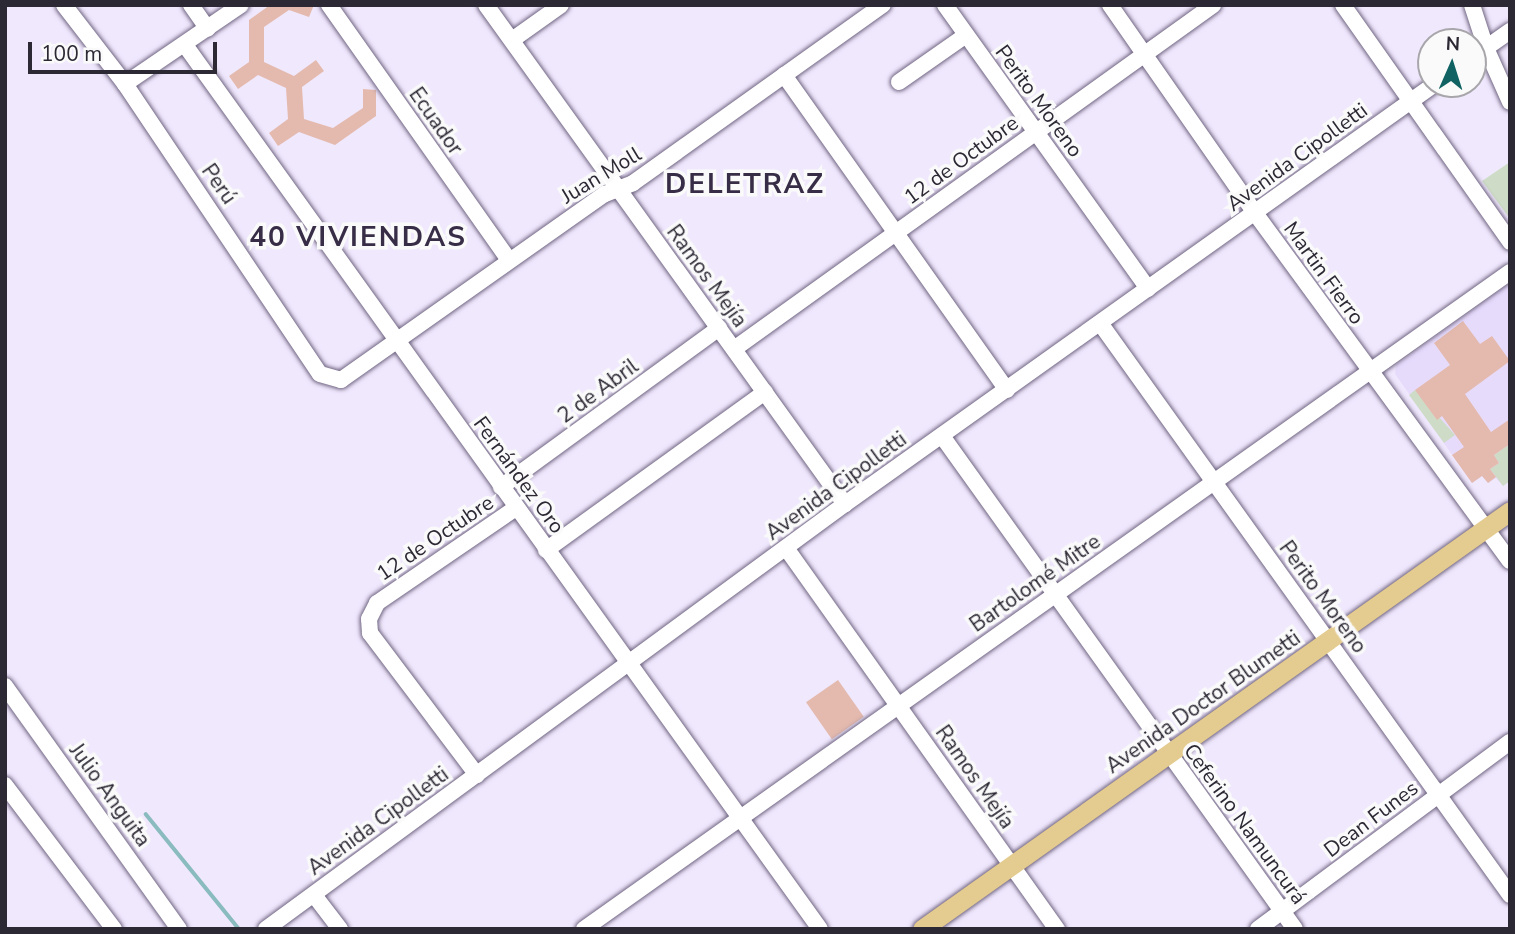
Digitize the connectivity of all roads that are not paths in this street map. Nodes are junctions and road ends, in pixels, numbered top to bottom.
1 (64, 5) edge
2 (191, 5) edge
3 (241, 5) edge
4 (330, 5) edge
5 (486, 5) edge
6 (561, 5) edge
7 (883, 5) edge
8 (945, 5) edge
9 (1110, 5) edge
10 (1213, 5) edge
11 (1343, 5) edge
12 (1472, 5) edge
13 (1475, 28) edge
14 (208, 29) junction
15 (1510, 31) edge
16 (965, 34) junction
17 (512, 40) junction
18 (185, 45) junction
19 (1487, 47) edge
20 (1144, 55) junction
21 (1487, 66) edge
22 (784, 75) junction
23 (899, 82) dead end
24 (125, 84) junction
25 (1417, 98) edge
26 (1411, 102) junction
27 (1510, 102) edge
28 (1036, 133) junction
29 (618, 190) junction
30 (1255, 213) junction
31 (895, 234) junction
32 (1510, 242) edge
33 (509, 260) junction
34 (1510, 272) edge
35 (1148, 289) junction
36 (1100, 323) junction
37 (719, 328) junction
38 (397, 342) junction
39 (734, 349) junction
40 (1370, 371) junction
41 (341, 380) joint
42 (1007, 390) junction
43 (765, 392) junction
44 (942, 436) junction
45 (1214, 481) junction
46 (501, 487) junction
47 (845, 503) junction
48 (516, 508) junction
49 (1510, 511) edge
50 (1486, 528) junction
51 (786, 548) junction
52 (546, 550) junction
53 (1510, 561) edge
54 (1055, 595) junction
55 (1329, 642) junction
56 (628, 664) junction
57 (5, 686) edge
58 (898, 706) junction
59 (1510, 742) edge
60 (1170, 754) junction
61 (477, 775) junction
62 (5, 785) edge
63 (1438, 795) junction
64 (740, 818) junction
65 (1011, 865) junction
66 (314, 895) junction
67 (1510, 895) edge
68 (1282, 911) junction
69 (114, 929) edge
70 (180, 929) edge
71 (266, 929) edge
72 (340, 929) edge
73 (584, 929) edge
74 (820, 929) edge
75 (922, 929) edge
76 (1057, 929) edge
77 (1258, 929) edge
78 (1295, 929) edge

1 - 24 street, Perú
2 - 14 street
3 - 14 street
4 - 33 street, Ecuador
5 - 17 street, Ramos Mejía
6 - 17 street
7 - 22 street, Juan Moll
8 - 16 street, Perito Moreno
9 - 20 street, Martin Fierro
10 - 20 street, 12 de Octubre
11 - 26 street
12 - 13 street
14 - 18 street
15 - 19 street
16 - 23 street
16 - 28 street, Perito Moreno
17 - 29 street, Ramos Mejía
18 - 24 street
18 - 38 street, Fernández Oro
20 - 28 street, 12 de Octubre
20 - 30 street, Martin Fierro
21 - 27 street
22 - 29 street, Juan Moll
22 - 31 street
24 - 41 street, Perú
25 - 26 street, Avenida Cipolletti
26 - 30 street, Avenida Cipolletti
26 - 32 street
28 - 31 street, 12 de Octubre
28 - 35 street, Perito Moreno
29 - 33 street, Juan Moll
29 - 37 street, Ramos Mejía
30 - 35 street, Avenida Cipolletti
30 - 40 street, Martin Fierro
31 - 39 street, 12 de Octubre
31 - 42 street
33 - 38 street, Juan Moll
34 - 40 street, Bartolomé Mitre
35 - 36 street, Avenida Cipolletti
36 - 42 street, Avenida Cipolletti
36 - 45 street, Perito Moreno
37 - 39 street, Ramos Mejía
37 - 46 street, 2 de Abril
38 - 41 street, Juan Moll
38 - 46 street, Fernández Oro
39 - 43 street, Ramos Mejía
40 - 45 street, Bartolomé Mitre
40 - 50 street, Martin Fierro
42 - 44 street, Avenida Cipolletti
43 - 47 street, Ramos Mejía
43 - 52 street
44 - 47 street, Avenida Cipolletti
44 - 54 street, Ceferino Namuncurá
45 - 54 street, Bartolomé Mitre
45 - 55 street, Perito Moreno
46 - 48 street, Fernández Oro
47 - 51 street, Avenida Cipolletti
48 - 52 street, Fernández Oro
48 - 61 street, 12 de Octubre
49 - 50 main road, Avenida Doctor Blumetti
50 - 53 street, Martin Fierro
50 - 55 main road, Avenida Doctor Blumetti
51 - 56 street, Avenida Cipolletti
51 - 58 street, Ramos Mejía
52 - 56 street, Fernández Oro
54 - 58 street, Bartolomé Mitre
54 - 60 street, Ceferino Namuncurá
55 - 60 main road, Avenida Doctor Blumetti
55 - 63 street, Perito Moreno
56 - 61 street, Avenida Cipolletti
56 - 64 street, Fernández Oro
57 - 70 street, Julio Anguita
58 - 64 street, Bartolomé Mitre
58 - 65 street, Ramos Mejía
59 - 63 street, Dean Funes
60 - 65 main road, Avenida Doctor Blumetti
60 - 68 street, Ceferino Namuncurá
61 - 66 street, Avenida Cipolletti
62 - 69 street
63 - 67 street, Perito Moreno
63 - 68 street, Dean Funes
64 - 73 street, Bartolomé Mitre
64 - 74 street, Fernández Oro
65 - 75 main road, Avenida Doctor Blumetti
65 - 76 street, Ramos Mejía
66 - 71 street, Avenida Cipolletti
66 - 72 street
68 - 77 street, Dean Funes
68 - 78 street, Ceferino Namuncurá

